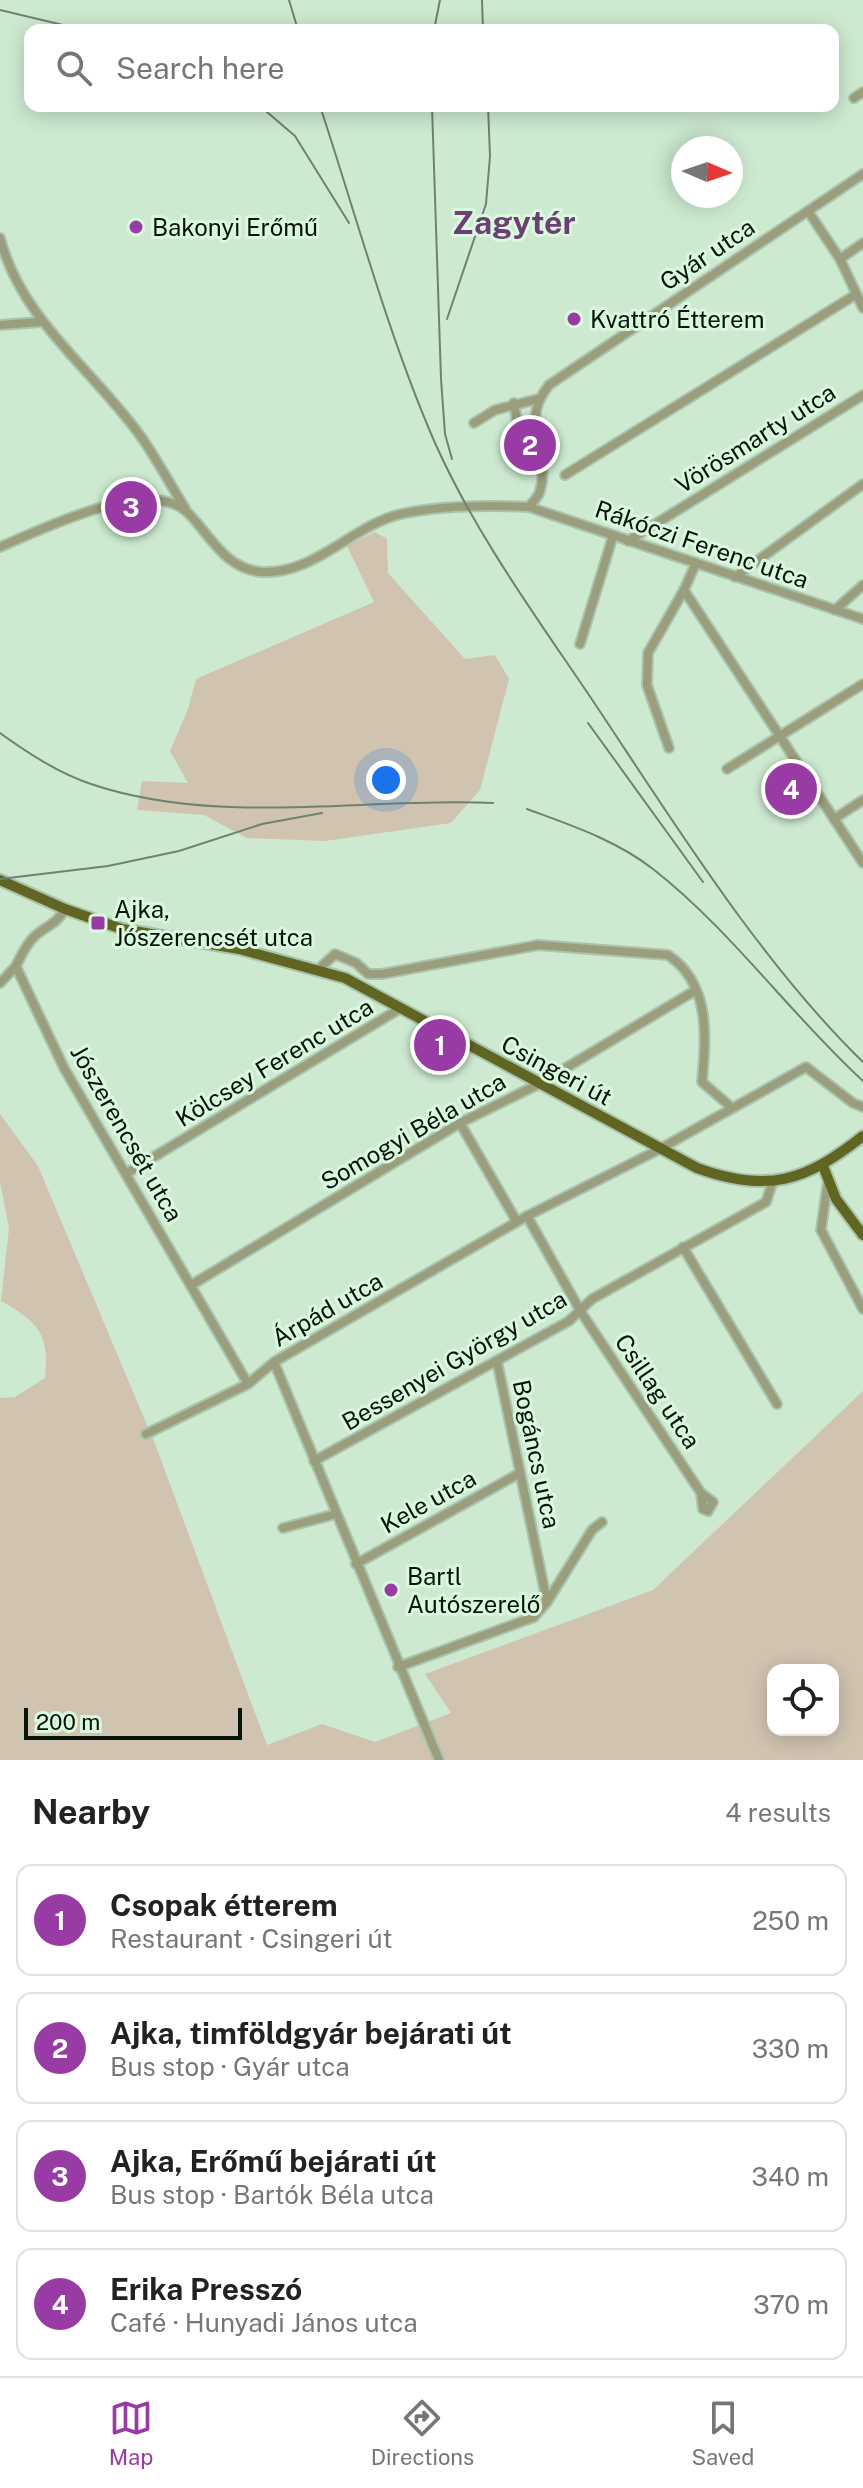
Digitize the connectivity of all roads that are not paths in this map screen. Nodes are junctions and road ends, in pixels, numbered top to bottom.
1 (863, 92) edge
2 (854, 98) dead end
3 (863, 174) edge
4 (808, 211) junction
5 (0, 238) edge
6 (863, 243) edge
7 (840, 259) junction
8 (855, 295) junction
9 (863, 308) edge
10 (41, 322) junction
11 (0, 325) edge
12 (863, 395) edge
13 (538, 399) junction
14 (514, 403) junction
15 (474, 423) dead end
16 (519, 433) dead end
17 (565, 475) dead end
18 (863, 484) edge
19 (540, 491) junction
20 (529, 507) junction
21 (187, 512) junction
22 (548, 512) junction
23 (613, 536) junction
24 (628, 541) junction
25 (0, 547) edge
26 (696, 563) junction
27 (735, 577) junction
28 (863, 585) edge
29 (684, 590) junction
30 (835, 610) junction
31 (863, 619) edge
32 (580, 644) dead end
33 (863, 684) edge
34 (779, 736) junction
35 (669, 748) dead end
36 (727, 769) dead end
37 (863, 800) edge
38 (834, 819) junction
39 (863, 863) edge
40 (0, 880) edge
41 (65, 909) junction
42 (16, 966) junction
43 (320, 968) junction
44 (0, 983) edge
45 (696, 990) junction
46 (401, 1008) junction
47 (539, 1084) junction
48 (731, 1107) junction
49 (863, 1107) edge
50 (460, 1123) junction
51 (863, 1136) edge
52 (660, 1148) junction
53 (823, 1166) junction
54 (127, 1173) junction
55 (773, 1181) junction
56 (828, 1181) junction
57 (527, 1216) junction
58 (517, 1222) junction
59 (863, 1235) edge
60 (683, 1247) junction
61 (193, 1284) junction
62 (863, 1309) edge
63 (581, 1312) junction
64 (497, 1361) junction
65 (274, 1362) junction
66 (248, 1384) junction
67 (777, 1404) dead end
68 (146, 1434) dead end
69 (314, 1461) junction
70 (520, 1473) junction
71 (701, 1493) dead end
72 (336, 1514) junction
73 (602, 1522) dead end
74 (283, 1528) dead end
75 (356, 1564) junction
76 (547, 1602) junction
77 (398, 1667) junction
78 (439, 1760) edge

1 - 2 street
3 - 4 street, Gyár utca
4 - 7 street
4 - 13 street, Gyár utca
5 - 10 street, Rákóczi Ferenc utca
6 - 7 street
7 - 8 street
8 - 9 street
8 - 17 street
10 - 11 street
10 - 21 street, Rákóczi Ferenc utca
12 - 24 street, Vörösmarty utca
13 - 14 street
13 - 19 street
14 - 15 street
14 - 16 street
18 - 27 street
19 - 20 street
19 - 22 street
20 - 21 street, Rákóczi Ferenc utca
20 - 22 street, Rákóczi Ferenc utca
21 - 25 street
22 - 23 street, Rákóczi Ferenc utca
23 - 24 street, Rákóczi Ferenc utca
23 - 32 street
24 - 26 street, Rákóczi Ferenc utca
26 - 27 street, Rákóczi Ferenc utca
26 - 29 street
27 - 30 street, Rákóczi Ferenc utca
28 - 30 street
29 - 34 street
29 - 35 street
30 - 31 street, Rákóczi Ferenc utca
33 - 34 street
34 - 36 street
34 - 38 street
37 - 38 street
38 - 39 street
40 - 41 main road, Csingeri út
41 - 42 street
41 - 43 main road, Csingeri út
42 - 44 street
42 - 54 street, Jószerencsét utca
43 - 45 street
43 - 46 main road, Csingeri út
45 - 47 street, Somogyi Béla utca
45 - 48 street
46 - 47 main road, Csingeri út
46 - 54 street, Kölcsey Ferenc utca
47 - 50 street, Somogyi Béla utca
47 - 52 main road, Csingeri út
48 - 49 street, Árpád utca
48 - 52 street, Árpád utca
50 - 58 street
50 - 61 street, Somogyi Béla utca
51 - 53 main road, Csingeri út
52 - 55 main road, Csingeri út
52 - 57 street, Árpád utca
53 - 55 main road, Csingeri út
53 - 56 main road
54 - 61 street, Jószerencsét utca
55 - 60 street, Bessenyei György utca
56 - 59 main road
56 - 62 street
57 - 58 street, Árpád utca
57 - 63 street
58 - 65 street, Árpád utca
60 - 63 street, Bessenyei György utca
60 - 67 street
61 - 66 street, Jószerencsét utca
63 - 64 street, Bessenyei György utca
63 - 71 street, Csillag utca
64 - 69 street, Bessenyei György utca
64 - 70 street, Bogáncs utca
65 - 66 street, Árpád utca
65 - 69 street
66 - 68 street, Árpád utca
69 - 72 street
70 - 75 street, Kele utca
70 - 76 street, Bogáncs utca
72 - 74 street
72 - 75 street
73 - 76 street, Bogáncs utca
75 - 77 street
76 - 77 street, Bogáncs utca
77 - 78 street

